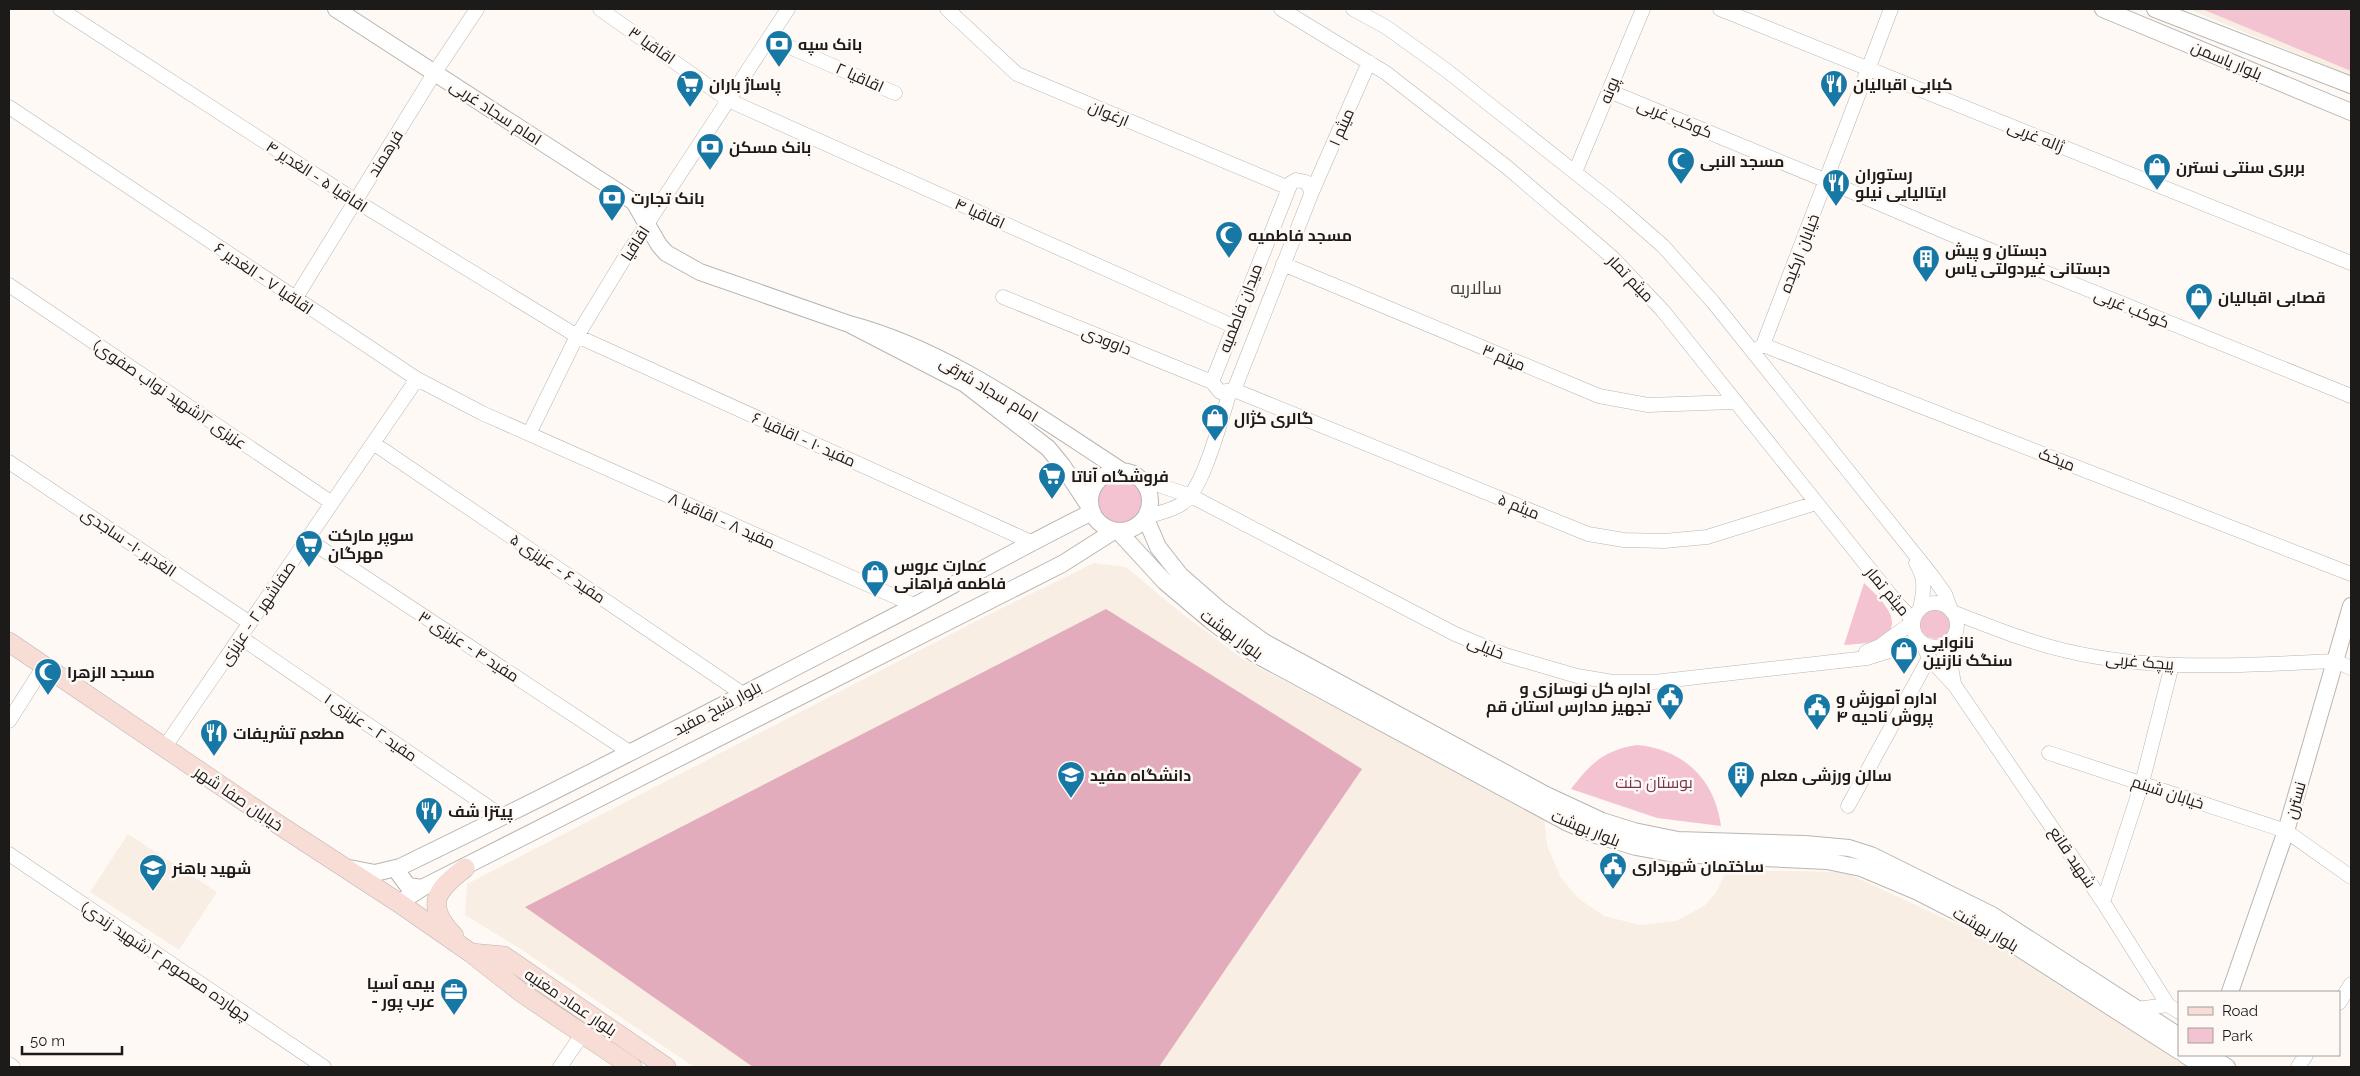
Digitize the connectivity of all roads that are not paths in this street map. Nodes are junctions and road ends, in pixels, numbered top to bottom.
1 (60, 9) edge
2 (336, 9) edge
3 (477, 9) edge
4 (600, 9) edge
5 (788, 9) edge
6 (947, 9) edge
7 (1281, 9) edge
8 (1353, 9) edge
9 (1642, 9) edge
10 (1720, 9) edge
11 (1891, 9) edge
12 (2103, 9) edge
13 (2155, 9) edge
14 (770, 38) junction
15 (1369, 62) junction
16 (1868, 68) junction
17 (435, 72) junction
18 (2351, 85) edge
19 (1608, 91) junction
20 (895, 93) dead end
21 (728, 100) junction
22 (9, 107) edge
23 (2351, 112) edge
24 (1575, 172) junction
25 (1827, 181) junction
26 (1289, 188) junction
27 (1312, 192) junction
28 (356, 202) junction
29 (647, 225) junction
30 (2351, 263) edge
31 (1284, 264) junction
32 (9, 285) edge
33 (1003, 297) dead end
34 (296, 299) junction
35 (849, 324) junction
36 (1233, 326) junction
37 (577, 336) junction
38 (1758, 348) junction
39 (417, 378) junction
40 (1212, 382) junction
41 (1232, 391) junction
42 (2351, 396) edge
43 (1734, 402) junction
44 (529, 434) junction
45 (373, 443) junction
46 (9, 462) edge
47 (1122, 471) junction
48 (1141, 479) junction
49 (1191, 496) junction
50 (332, 503) junction
51 (1816, 503) junction
52 (1091, 511) junction
53 (1146, 518) junction
54 (1117, 531) junction
55 (1895, 531) junction
56 (307, 539) junction
57 (1030, 542) junction
58 (2351, 574) edge
59 (914, 605) junction
60 (2351, 606) edge
61 (1915, 617) junction
62 (1953, 621) junction
63 (250, 623) junction
64 (240, 637) junction
65 (9, 642) edge
66 (1921, 642) junction
67 (1929, 658) junction
68 (2335, 661) junction
69 (1812, 665) junction
70 (2172, 665) junction
71 (44, 666) junction
72 (2351, 668) edge
73 (1955, 686) junction
74 (743, 694) junction
75 (9, 721) edge
76 (164, 748) junction
77 (631, 753) junction
78 (2049, 753) dead end
79 (2142, 783) junction
80 (1848, 806) dead end
81 (503, 817) junction
82 (2286, 831) junction
83 (9, 854) edge
84 (335, 863) junction
85 (400, 867) junction
86 (464, 868) junction
87 (2351, 877) edge
88 (422, 888) junction
89 (2103, 902) junction
90 (399, 903) junction
91 (471, 953) junction
92 (2351, 984) edge
93 (2230, 991) edge
94 (2340, 1001) edge
95 (2173, 1008) edge
96 (2136, 1009) junction
97 (583, 1033) junction
98 (2178, 1035) edge
99 (2178, 1050) edge
100 (2187, 1056) edge
101 (2210, 1056) edge
102 (2305, 1056) edge
103 (9, 1064) edge
104 (13, 1067) edge
105 (324, 1067) edge
106 (560, 1067) edge
107 (632, 1067) edge
108 (666, 1067) edge
109 (2204, 1067) edge
110 (2229, 1067) edge
111 (2298, 1067) edge

1 - 28 street, اقاقیا ۵ - الغدیر ۴
2 - 17 street, امام سجاد غربی
3 - 17 street, فرهمند
4 - 21 street, اقاقیا ۳
5 - 14 street, اقاقیا
6 - 26 street, ارغوان
7 - 15 street, میثم تمار
8 - 24 street
9 - 19 street, پونه
10 - 16 street, ژاله غربی
11 - 16 street, خیابان ارکیده
12 - 23 street, بلوار یاسمن
13 - 18 street, بلوار یاسمن
14 - 20 street, اقاقیا ۲
14 - 21 street, اقاقیا
15 - 27 street, میثم ۱
15 - 43 street, میثم تمار
16 - 25 street, خیابان ارکیده
16 - 30 street, ژاله غربی
17 - 28 street, فرهمند
17 - 29 street, امام سجاد غربی
19 - 24 street, پونه
19 - 25 street, کوکب غربی
21 - 29 street, اقاقیا
21 - 36 street, اقاقیا ۴
22 - 34 street, اقاقیا ۷ - الغدیر ۶
24 - 38 street
25 - 38 street, خیابان ارکیده
25 - 42 street, کوکب غربی
26 - 27 street
26 - 36 street, میدان فاطمیه
27 - 31 street, میدان فاطمیه
28 - 34 street, فرهمند
28 - 37 street, اقاقیا ۵ - الغدیر ۴
29 - 35 street, امام سجاد شرقی
29 - 37 street, اقاقیا
31 - 41 street, میدان فاطمیه
31 - 43 street, میثم ۳
32 - 50 street, عزیزی ۲(شهید نواب صفوی)
33 - 40 street, داوودی
34 - 39 street, اقاقیا ۷ - الغدیر ۶
35 - 47 street, امام سجاد شرقی
35 - 52 street, امام سجاد شرقی
36 - 40 street, میدان فاطمیه
37 - 44 street, اقاقیا
37 - 57 street, مفید ۱۰ - اقاقیا ۶
38 - 55 street
38 - 58 street, میخک
39 - 44 street, اقاقیا ۷ - الغدیر ۶
39 - 45 street, صفاشهر ۲ - عزیزی
40 - 41 street
41 - 49 street, میدان فاطمیه
41 - 51 street, میثم ۵
43 - 51 street, میثم تمار
44 - 59 street, مفید ۸ - اقاقیا ۸
45 - 50 street, صفاشهر ۲ - عزیزی
45 - 74 street, مفید ۶ - عزیزی ۵
46 - 63 street, الغدیر ۱۰- ساجدی
47 - 48 street
47 - 52 street
48 - 49 street, خلیلی
48 - 53 street
49 - 53 street
49 - 69 street, خلیلی
50 - 56 street, صفاشهر ۲ - عزیزی
51 - 61 street, میثم تمار
52 - 54 street
52 - 57 street, بلوار شیخ مفید
53 - 54 street
53 - 96 street, بلوار بهشت
54 - 86 street, بلوار شیخ مفید
54 - 99 street, بلوار بهشت
55 - 61 street
55 - 62 street
56 - 63 street, صفاشهر ۲ - عزیزی
56 - 77 street, مفید ۴ - عزیزی ۳
57 - 59 street, بلوار شیخ مفید
59 - 74 street, بلوار شیخ مفید
60 - 68 street, نسترن
61 - 62 street
61 - 66 street
61 - 69 street
62 - 66 street
62 - 70 street, پیچک غربی
62 - 73 street
63 - 64 street, صفاشهر ۲ - عزیزی
64 - 76 street, صفاشهر ۲ - عزیزی
64 - 81 street, مفید ۲ - عزیزی ۱
65 - 71 main road, خیابان صفا شهر
66 - 67 street
66 - 69 street
67 - 73 street
67 - 80 street
68 - 70 street, پیچک غربی
68 - 72 street
68 - 82 street, نسترن
70 - 79 street
71 - 75 street
71 - 76 main road, خیابان صفا شهر
73 - 89 street, شهید قانع
74 - 77 street, بلوار شیخ مفید
76 - 84 main road, خیابان صفا شهر
77 - 81 street, بلوار شیخ مفید
78 - 79 street, خیابان شبنم
79 - 82 street, خیابان شبنم
79 - 89 street
81 - 85 street, بلوار شیخ مفید
82 - 87 street, خیابان شبنم
82 - 93 street, نسترن
83 - 105 street, چهارده معصوم ۲ (شهید زندی)
84 - 85 street, بلوار شیخ مفید
84 - 90 main road, خیابان صفا شهر
85 - 88 street
86 - 88 street, بلوار شیخ مفید
86 - 91 main road
88 - 90 street, بلوار شیخ مفید
89 - 95 street, شهید قانع
90 - 91 main road, خیابان صفا شهر
91 - 97 main road
91 - 108 main road, بلوار عماد مغنیه
92 - 94 street
95 - 96 street, شهید قانع
96 - 98 street, بلوار بهشت
97 - 106 street
97 - 107 main road
100 - 109 street
101 - 110 street
102 - 111 street
103 - 104 street

